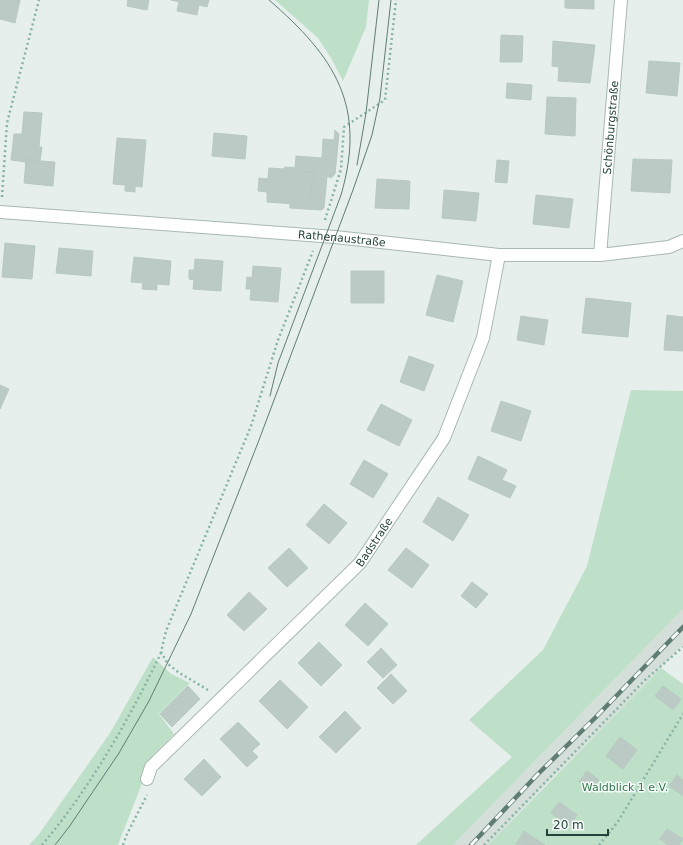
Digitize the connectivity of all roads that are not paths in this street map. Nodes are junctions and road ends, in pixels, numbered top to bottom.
1 (621, 0) edge
2 (0, 212) edge
3 (683, 241) edge
4 (499, 255) junction
5 (600, 255) junction
6 (149, 773) road end

1 - 5 street, Schönburgstraße
2 - 4 street, Rathenaustraße
3 - 5 street, Rathenaustraße
4 - 5 street, Rathenaustraße
4 - 6 street, Badstraße

